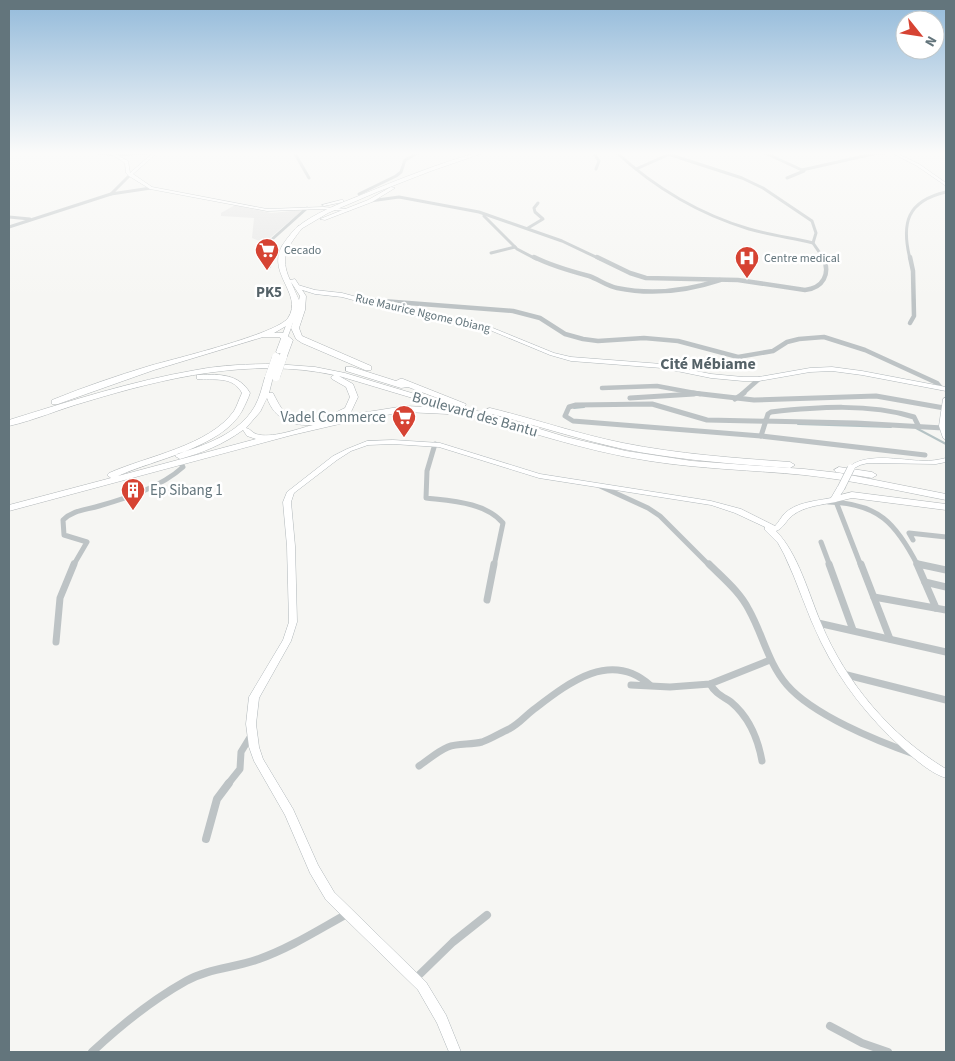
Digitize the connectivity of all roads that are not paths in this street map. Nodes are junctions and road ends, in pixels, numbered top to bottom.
1 (341, 201) edge
2 (87, 202) edge
3 (222, 202) edge
4 (339, 202) edge
5 (352, 202) edge
6 (359, 202) edge
7 (363, 202) edge
8 (423, 202) edge
9 (687, 202) edge
10 (783, 202) edge
11 (922, 202) edge
12 (538, 203) dead end
13 (308, 208) junction
14 (331, 208) junction
15 (340, 210) junction
16 (348, 210) junction
17 (479, 212) junction
18 (9, 217) edge
19 (32, 219) junction
20 (313, 221) junction
21 (9, 228) edge
22 (301, 228) junction
23 (528, 228) junction
24 (813, 243) junction
25 (515, 247) junction
26 (491, 253) dead end
27 (269, 266) dead end
28 (722, 279) junction
29 (298, 287) junction
30 (320, 293) junction
31 (295, 296) junction
32 (303, 296) junction
33 (356, 298) junction
34 (291, 320) junction
35 (910, 323) dead end
36 (295, 328) junction
37 (260, 336) junction
38 (287, 342) junction
39 (315, 346) junction
40 (288, 367) junction
41 (273, 377) junction
42 (759, 379) junction
43 (602, 388) dead end
44 (941, 388) edge
45 (696, 394) junction
46 (270, 396) junction
47 (630, 398) dead end
48 (735, 399) junction
49 (946, 399) edge
50 (54, 402) junction
51 (462, 404) junction
52 (260, 406) junction
53 (944, 408) junction
54 (482, 415) junction
55 (9, 416) edge
56 (33, 416) junction
57 (766, 421) junction
58 (9, 423) edge
59 (919, 427) junction
60 (943, 428) junction
61 (247, 430) junction
62 (290, 433) junction
63 (761, 436) junction
64 (946, 438) edge
65 (435, 444) junction
66 (925, 455) dead end
67 (946, 460) edge
68 (183, 461) junction
69 (112, 475) junction
70 (598, 485) junction
71 (841, 488) junction
72 (946, 490) edge
73 (854, 496) junction
74 (946, 497) edge
75 (834, 501) junction
76 (9, 502) edge
77 (946, 507) edge
78 (9, 508) edge
79 (763, 524) junction
80 (782, 524) junction
81 (946, 536) edge
82 (912, 540) dead end
83 (781, 541) junction
84 (821, 542) dead end
85 (916, 564) junction
86 (946, 570) edge
87 (925, 582) junction
88 (946, 587) edge
89 (874, 597) junction
90 (487, 600) dead end
91 (936, 608) junction
92 (946, 610) edge
93 (818, 623) junction
94 (854, 630) junction
95 (890, 639) junction
96 (56, 642) dead end
97 (946, 652) edge
98 (770, 660) junction
99 (844, 674) junction
100 (710, 684) junction
101 (631, 685) dead end
102 (650, 685) junction
103 (946, 700) edge
104 (252, 734) junction
105 (914, 754) junction
106 (762, 761) dead end
107 (419, 766) dead end
108 (946, 774) edge
109 (206, 839) dead end
110 (347, 914) junction
111 (487, 915) dead end
112 (415, 978) junction
113 (830, 1026) dead end
114 (92, 1052) edge
115 (455, 1052) edge
116 (888, 1052) edge

1 - 14 main road
2 - 19 street
3 - 13 street
4 - 13 street
5 - 14 main road
6 - 15 main road
7 - 16 main road
8 - 17 street
9 - 24 street
10 - 24 street
11 - 35 street
12 - 23 street
13 - 14 street
13 - 27 street
14 - 15 street
14 - 20 main road
15 - 16 street
15 - 20 main road
16 - 20 main road
17 - 23 street
17 - 25 street
18 - 19 street
19 - 21 street
20 - 22 main road
22 - 29 highway
22 - 31 highway
23 - 28 street
24 - 28 street
25 - 26 street
25 - 28 street
29 - 30 street
29 - 32 highway
30 - 32 street
30 - 33 street, Rue Maurice Ngome Obiang
31 - 32 street
31 - 34 highway
32 - 36 highway
33 - 42 street, Rue Maurice Ngome Obiang
33 - 44 street
34 - 37 highway
34 - 38 main road
36 - 38 main road
36 - 39 highway
37 - 38 highway
37 - 50 highway
38 - 39 highway
38 - 41 highway, bridge
39 - 51 highway
40 - 46 highway
40 - 54 highway, Boulevard des Bantu
40 - 56 highway, Boulevard des Bantu
41 - 46 highway
41 - 52 highway
42 - 44 street, Rue Maurice Ngome Obiang
42 - 48 street
43 - 45 street
44 - 49 street
45 - 47 street
45 - 48 street
46 - 61 highway
48 - 53 street
49 - 53 street
50 - 51 highway, Boulevard des Bantu
50 - 55 highway, Boulevard des Bantu
51 - 72 highway, Boulevard des Bantu
52 - 61 highway
52 - 69 highway
53 - 60 street
54 - 62 highway
54 - 74 highway, Boulevard des Bantu
56 - 58 highway, Boulevard des Bantu
56 - 69 highway
57 - 59 street
57 - 59 street
57 - 63 street
57 - 63 street
59 - 60 street
60 - 64 street
61 - 62 highway
61 - 68 highway
62 - 68 highway
63 - 66 street
65 - 70 street
65 - 90 street
65 - 104 street
67 - 71 street, bridge
68 - 78 highway
68 - 96 street
69 - 76 highway
70 - 79 street
70 - 98 street
71 - 73 highway
71 - 75 street
73 - 75 highway
73 - 77 highway
75 - 80 street
75 - 85 street
75 - 89 street
79 - 80 street
79 - 83 street
80 - 83 street
81 - 82 street
83 - 93 street
84 - 94 street
85 - 86 street
85 - 87 street
87 - 88 street
87 - 91 street
89 - 91 street
89 - 95 street
91 - 92 street
93 - 94 street
93 - 99 street
94 - 95 street
95 - 97 street
98 - 100 street
98 - 105 street
99 - 103 street
99 - 105 street
100 - 102 street
100 - 106 street
101 - 102 street
102 - 107 street
104 - 109 street
104 - 110 street
105 - 108 street
110 - 112 street
110 - 114 street
111 - 112 street
112 - 115 street
113 - 116 street

